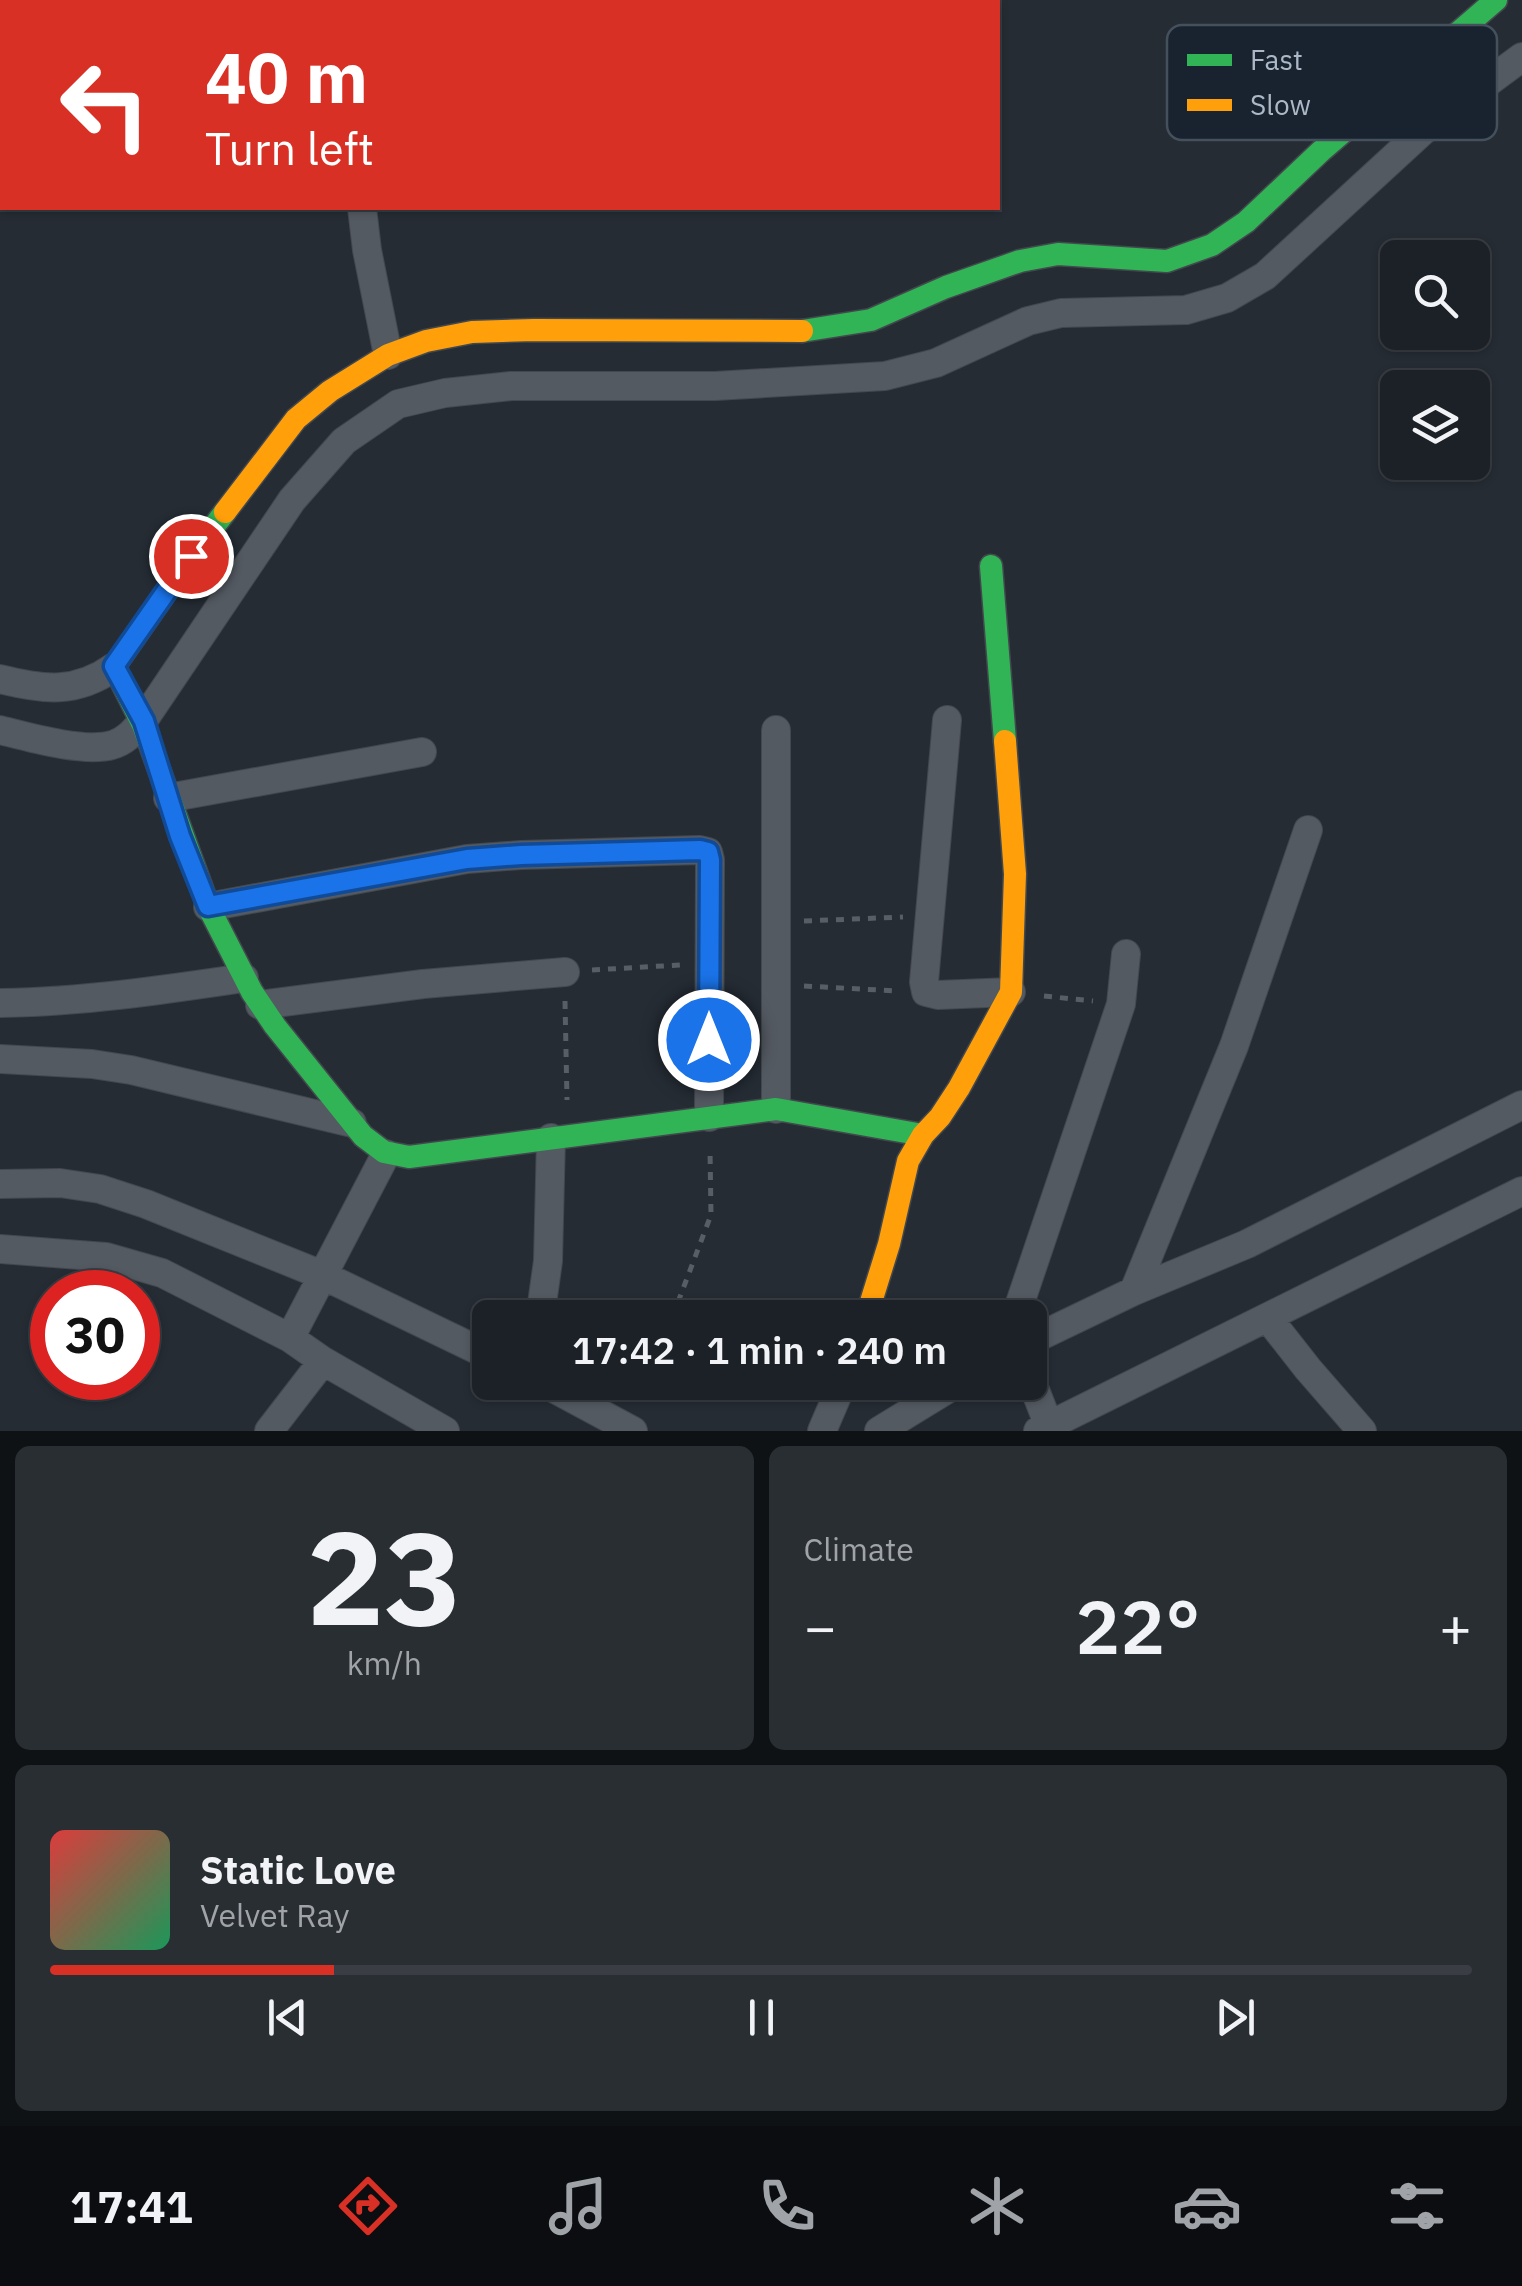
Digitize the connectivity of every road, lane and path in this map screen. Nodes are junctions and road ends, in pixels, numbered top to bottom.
1 (1496, 0) edge
2 (1467, 25) edge
3 (1522, 57) edge
4 (1497, 75) edge
5 (1336, 140) edge
6 (1413, 140) edge
7 (362, 210) edge
8 (388, 355) junction
9 (992, 566) dead end
10 (119, 674) junction
11 (0, 678) edge
12 (140, 713) junction
13 (947, 720) dead end
14 (0, 730) edge
15 (776, 730) dead end
16 (422, 752) dead end
17 (168, 798) junction
18 (1308, 830) dead end
19 (208, 906) junction
20 (931, 916) junction
21 (776, 923) junction
22 (1126, 954) dead end
23 (708, 963) junction
24 (564, 972) junction
25 (244, 978) junction
26 (776, 985) junction
27 (926, 992) junction
28 (1012, 992) junction
29 (0, 1003) edge
30 (1121, 1004) junction
31 (260, 1005) junction
32 (0, 1060) edge
33 (1522, 1105) edge
34 (776, 1109) junction
35 (709, 1117) junction
36 (352, 1123) junction
37 (923, 1135) junction
38 (560, 1136) junction
39 (386, 1154) junction
40 (0, 1184) edge
41 (1522, 1191) edge
42 (0, 1249) edge
43 (322, 1276) junction
44 (1134, 1291) junction
45 (542, 1300) edge
46 (679, 1300) edge
47 (871, 1300) edge
48 (1021, 1300) edge
49 (1268, 1318) junction
50 (1047, 1333) edge
51 (290, 1338) junction
52 (472, 1347) edge
53 (323, 1361) junction
54 (575, 1400) edge
55 (835, 1400) edge
56 (930, 1400) edge
57 (1037, 1400) edge
58 (1046, 1429) edge
59 (269, 1431) edge
60 (445, 1431) edge
61 (633, 1431) edge
62 (822, 1431) edge
63 (880, 1431) edge
64 (1362, 1431) edge

1 - 2 street
3 - 4 street
5 - 8 street
6 - 12 street
7 - 8 street
8 - 10 street
9 - 28 street
10 - 11 street
10 - 12 street
12 - 14 street
12 - 17 street
13 - 20 street
15 - 21 street
16 - 17 street
17 - 19 street
18 - 44 street
19 - 23 street
19 - 25 street
20 - 21 path
20 - 27 street
21 - 26 street
22 - 30 street
23 - 24 path
23 - 35 street
24 - 31 street
24 - 38 path
25 - 29 street
25 - 31 street
26 - 27 path
26 - 34 street
27 - 28 street
28 - 30 path
28 - 37 street
30 - 48 street
31 - 36 street
32 - 36 street
33 - 44 street
34 - 35 street
34 - 37 street
35 - 38 street
35 - 46 path
36 - 39 street
37 - 47 street
38 - 39 street
38 - 45 street
39 - 43 street
40 - 43 street
41 - 49 street
42 - 51 street
43 - 51 street
43 - 52 street
44 - 50 street
49 - 58 street
49 - 64 street
51 - 53 street
53 - 59 street
53 - 60 street
54 - 61 street
55 - 62 street
56 - 63 street
57 - 58 street

